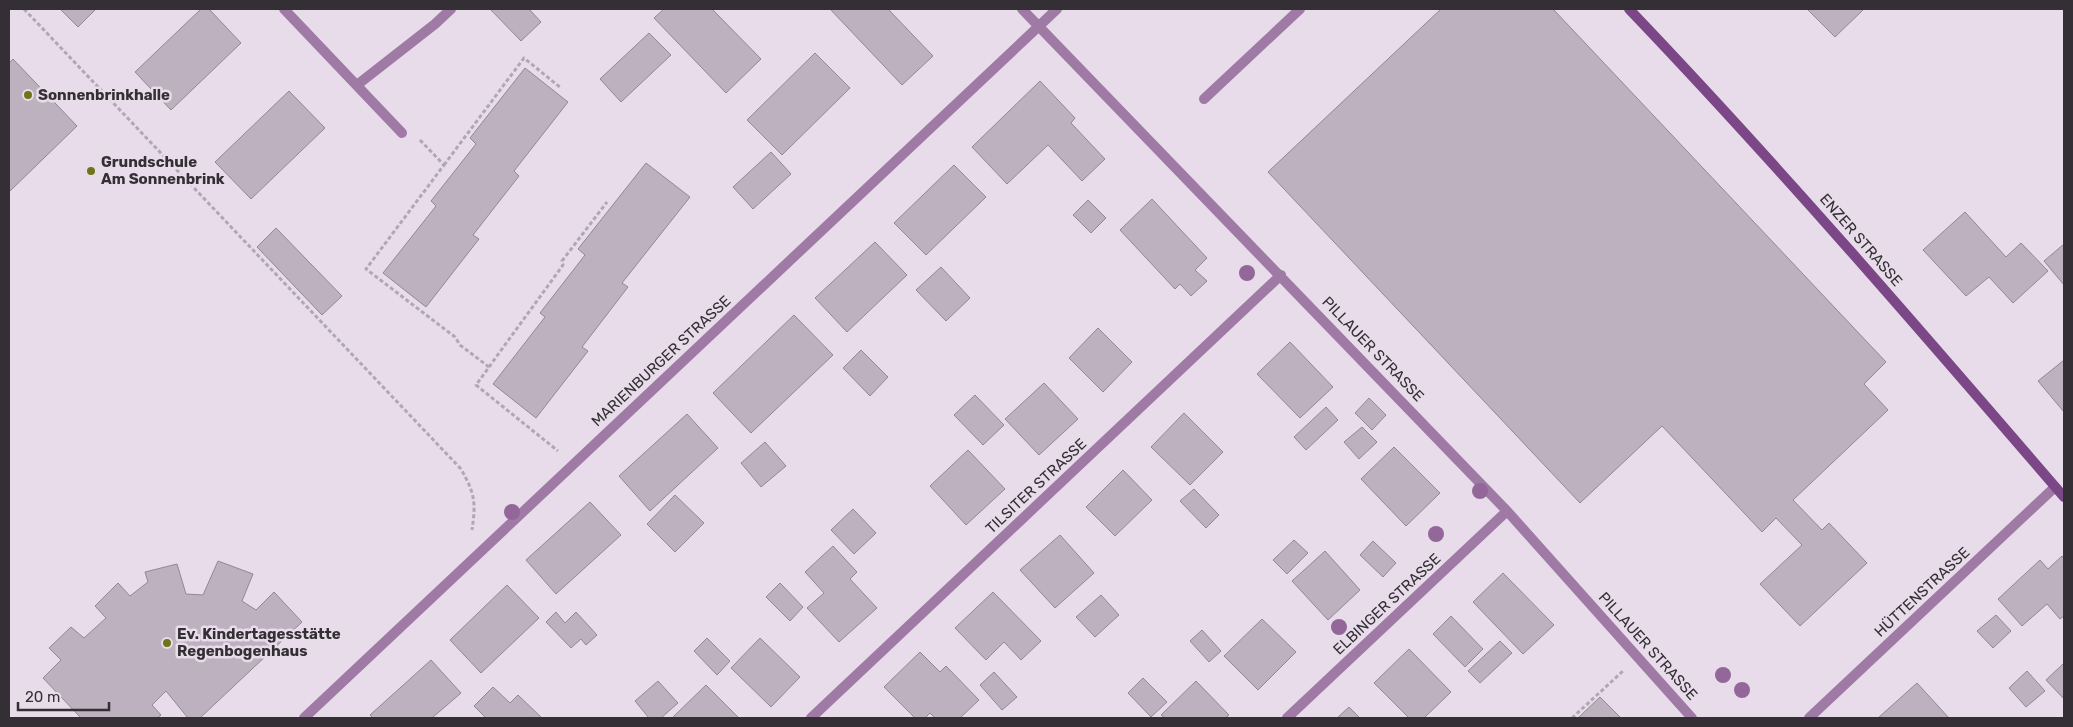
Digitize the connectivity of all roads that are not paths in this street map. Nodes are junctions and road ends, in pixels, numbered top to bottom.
1 (284, 9) edge
2 (451, 9) edge
3 (1022, 9) edge
4 (1057, 9) edge
5 (1300, 9) edge
6 (1629, 9) edge
7 (1039, 26) junction
8 (357, 86) junction
9 (1204, 99) dead end
10 (402, 132) road end
11 (1281, 275) junction
12 (2055, 487) junction
13 (2064, 497) edge
14 (1507, 511) junction
15 (304, 718) edge
16 (811, 718) edge
17 (1287, 718) edge
18 (1692, 718) edge
19 (1809, 718) edge

1 - 8 street
2 - 8 street
3 - 7 street, PILLAUER STRASSE
4 - 7 street, MARIENBURGER STRASSE
5 - 9 street
6 - 12 main road, ENZER STRASSE
7 - 11 street, PILLAUER STRASSE
7 - 15 street, MARIENBURGER STRASSE
8 - 10 street
11 - 14 street, PILLAUER STRASSE
11 - 16 street, TILSITER STRASSE
12 - 13 main road, ENZER STRASSE
12 - 19 street, HÜTTENSTRASSE
14 - 17 street, ELBINGER STRASSE
14 - 18 street, PILLAUER STRASSE

